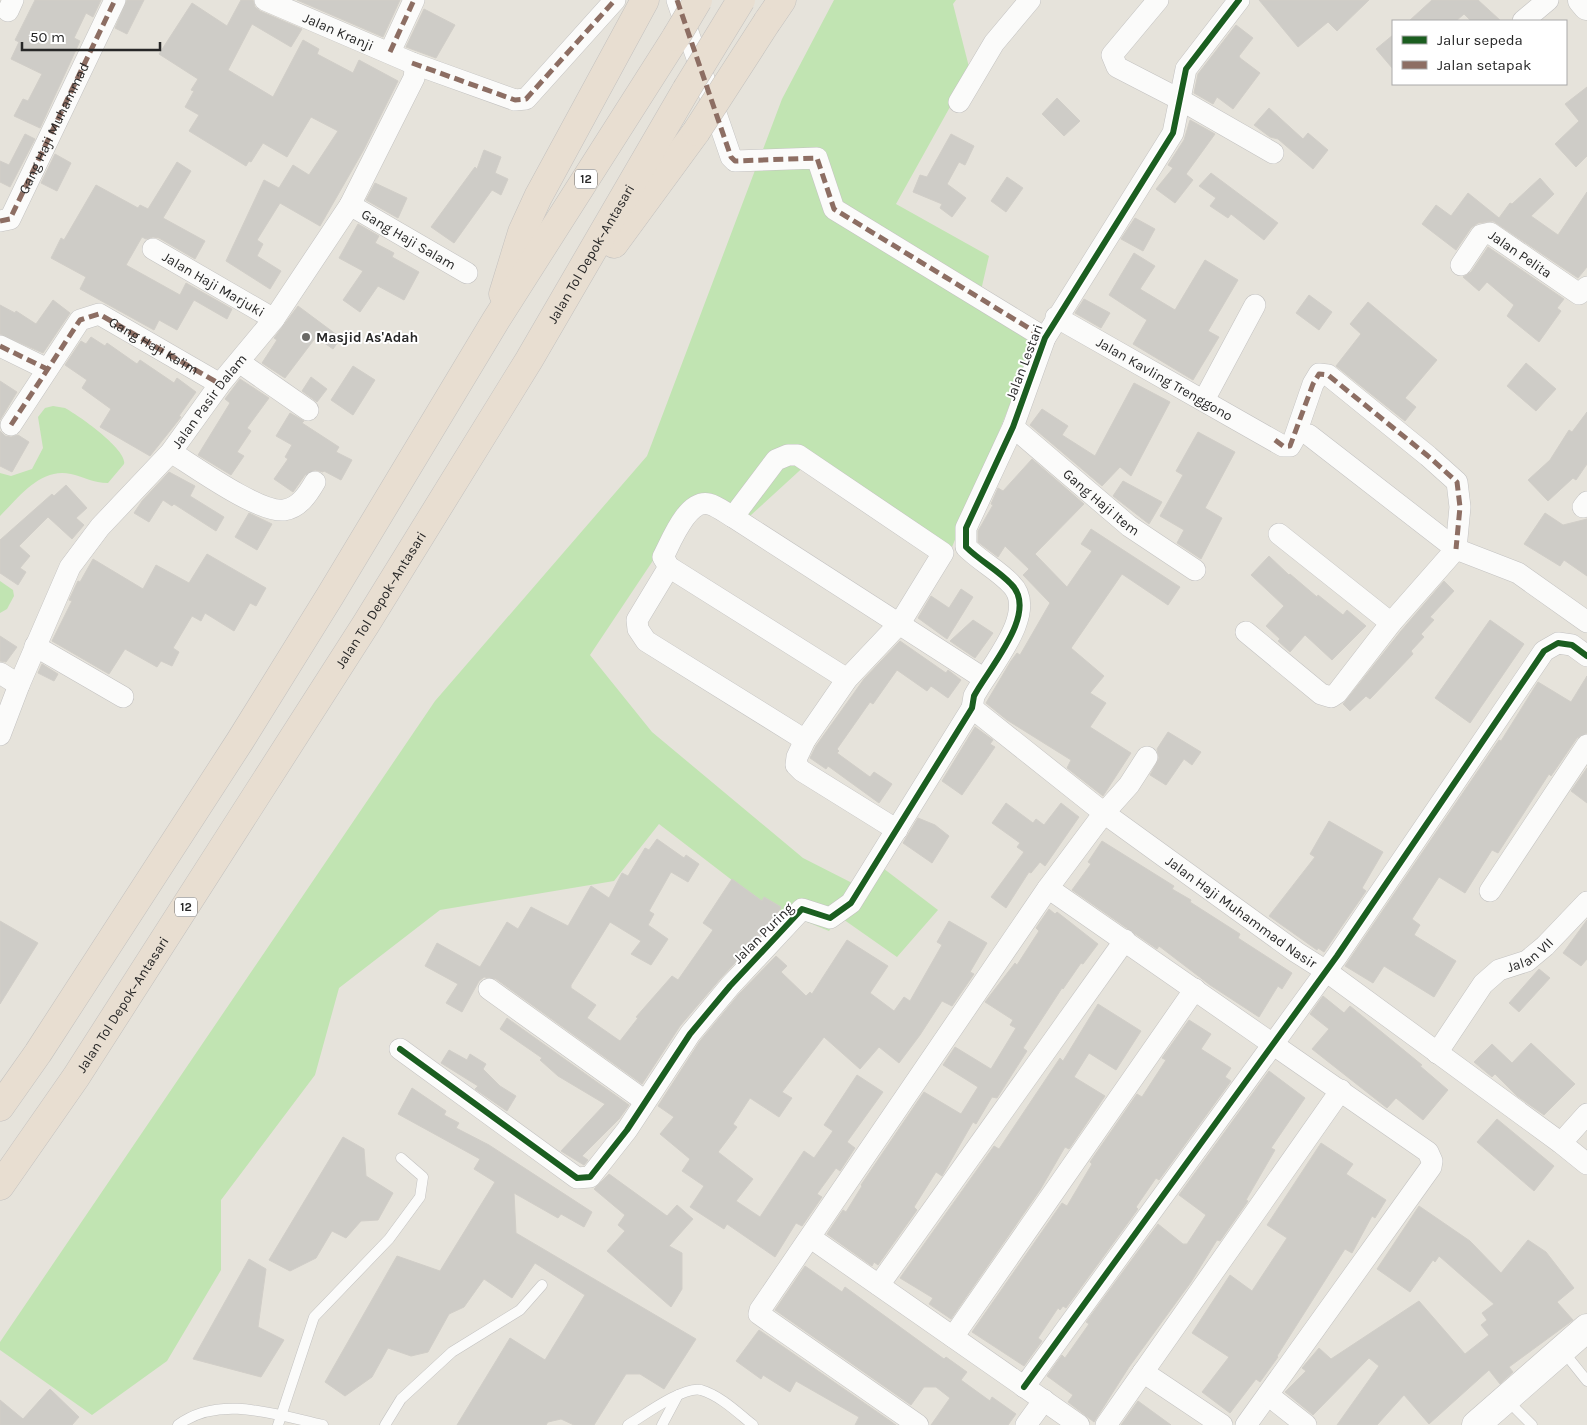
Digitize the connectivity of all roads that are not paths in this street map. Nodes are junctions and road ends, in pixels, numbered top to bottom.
1 (115, 0) edge
2 (264, 0) edge
3 (414, 0) edge
4 (616, 0) edge
5 (645, 0) edge
6 (677, 0) edge
7 (698, 0) edge
8 (740, 0) edge
9 (782, 0) edge
10 (1030, 0) edge
11 (1158, 0) edge
12 (1239, 0) edge
13 (1548, 0) edge
14 (1582, 0) edge
15 (1587, 6) edge
16 (1524, 20) edge
17 (390, 52) junction
18 (412, 63) junction
19 (1180, 99) junction
20 (959, 102) dead end
21 (1273, 153) dead end
22 (350, 205) junction
23 (0, 221) edge
24 (153, 249) dead end
25 (1461, 265) dead end
26 (467, 273) dead end
27 (1587, 287) edge
28 (1255, 305) dead end
29 (1056, 317) junction
30 (274, 320) junction
31 (496, 320) junction
32 (1045, 338) junction
33 (0, 346) edge
34 (529, 360) junction
35 (239, 362) junction
36 (47, 369) junction
37 (220, 384) junction
38 (1204, 400) junction
39 (308, 410) dead end
40 (10, 425) dead end
41 (1013, 427) junction
42 (1309, 434) dead end
43 (171, 452) junction
44 (315, 482) dead end
45 (734, 517) junction
46 (1279, 534) dead end
47 (1456, 549) junction
48 (669, 567) junction
49 (1194, 570) dead end
50 (1587, 622) edge
51 (900, 623) junction
52 (1391, 623) junction
53 (1246, 632) dead end
54 (35, 646) junction
55 (1587, 656) edge
56 (0, 673) edge
57 (983, 678) junction
58 (847, 680) junction
59 (18, 685) junction
60 (123, 698) dead end
61 (972, 708) junction
62 (0, 735) edge
63 (805, 740) junction
64 (1587, 745) edge
65 (1147, 757) dead end
66 (1104, 813) junction
67 (897, 830) junction
68 (1048, 888) junction
69 (1490, 892) dead end
70 (1587, 902) edge
71 (1125, 940) junction
72 (1326, 971) junction
73 (489, 989) dead end
74 (1195, 989) junction
75 (1272, 1042) junction
76 (400, 1049) dead end
77 (1437, 1053) junction
78 (1341, 1090) junction
79 (646, 1101) junction
80 (0, 1107) edge
81 (1587, 1114) edge
82 (1560, 1142) junction
83 (401, 1158) dead end
84 (1587, 1164) edge
85 (0, 1186) edge
86 (811, 1238) junction
87 (542, 1285) dead end
88 (879, 1285) junction
89 (1587, 1328) edge
90 (953, 1337) junction
91 (1562, 1351) junction
92 (1143, 1372) junction
93 (1587, 1381) edge
94 (1024, 1387) junction
95 (678, 1394) junction
96 (1268, 1396) junction
97 (1044, 1400) junction
98 (1507, 1400) junction
99 (279, 1420) edge
100 (178, 1425) edge
101 (323, 1425) edge
102 (385, 1425) edge
103 (628, 1425) edge
104 (662, 1425) edge
105 (753, 1425) edge
106 (918, 1425) edge
107 (1026, 1425) edge
108 (1079, 1425) edge
109 (1106, 1425) edge
110 (1222, 1425) edge
111 (1246, 1425) edge
112 (1306, 1425) edge
113 (1476, 1425) edge
114 (1532, 1425) edge

1 - 23 street, Gang Haji Muhammad
2 - 17 street, Jalan Kranji
3 - 17 street
4 - 18 street, Jalan Kranji
5 - 31 highway
6 - 32 street
7 - 31 highway, 12, bridge
8 - 34 highway, Jalan Tol Depok–Antasari / 12, bridge
9 - 34 highway, bridge
10 - 20 street
11 - 19 street
12 - 19 street, Jalan Lestari
13 - 16 street
14 - 15 main road
17 - 18 street, Jalan Kranji
18 - 22 street, Jalan Pasir Dalam
19 - 21 street
19 - 29 street, Jalan Lestari
22 - 26 street, Gang Haji Salam
22 - 30 street, Jalan Pasir Dalam
24 - 30 street, Jalan Haji Marjuki
25 - 27 street, Jalan Pelita
28 - 38 street
29 - 32 street, Jalan Lestari
29 - 38 street, Jalan Kavling Trenggono
30 - 35 street, Jalan Pasir Dalam
31 - 80 highway, 12
32 - 41 street, Jalan Lestari
33 - 36 street
34 - 85 highway, Jalan Tol Depok–Antasari / 12
35 - 37 street, Jalan Pasir Dalam
35 - 39 street
36 - 37 street, Gang Haji Ka'im
36 - 40 street, Gang Haji Ka'im
37 - 43 street, Jalan Pasir Dalam
38 - 47 street, Jalan Kavling Trenggono
41 - 49 street, Gang Haji Item
41 - 57 street, Jalan Lestari
42 - 47 street
43 - 44 street
43 - 54 street, Jalan Pasir Dalam
45 - 48 street
45 - 51 street
45 - 51 street
46 - 52 street
47 - 50 street
47 - 52 street
48 - 58 street
48 - 63 street
51 - 57 street
51 - 58 street
52 - 53 street
54 - 59 street, Jalan Pasir Dalam
54 - 60 street
55 - 72 street
56 - 59 street
57 - 61 street, Jalan Lestari
58 - 63 street
59 - 62 street, Jalan Pasir Dalam
61 - 66 street, Jalan Haji Muhammad Nasir
61 - 67 street, Jalan Puring
63 - 67 street
64 - 69 street
65 - 66 street
66 - 68 street
66 - 72 street, Jalan Haji Muhammad Nasir
67 - 79 street, Jalan Puring
68 - 71 street
68 - 86 street
70 - 77 street, Jalan VII
71 - 74 street
71 - 88 street
72 - 75 street
72 - 77 street, Jalan Haji Muhammad Nasir
73 - 79 street
74 - 75 street
74 - 90 street
75 - 78 street
75 - 94 street
76 - 79 street, Jalan Puring
77 - 82 street, Jalan Haji Muhammad Nasir
78 - 92 street
78 - 96 street
81 - 82 street
82 - 84 street, Jalan Haji Muhammad Nasir
83 - 99 lane
86 - 88 street
86 - 106 street
87 - 102 lane
88 - 90 street
89 - 91 main road
90 - 94 street
91 - 93 lane
91 - 98 main road
92 - 109 street
92 - 110 street
94 - 97 street
95 - 103 lane
95 - 104 lane
95 - 105 lane
96 - 111 street
96 - 112 street
97 - 107 street
97 - 108 street
98 - 113 main road
98 - 114 lane
99 - 100 lane
99 - 101 lane

